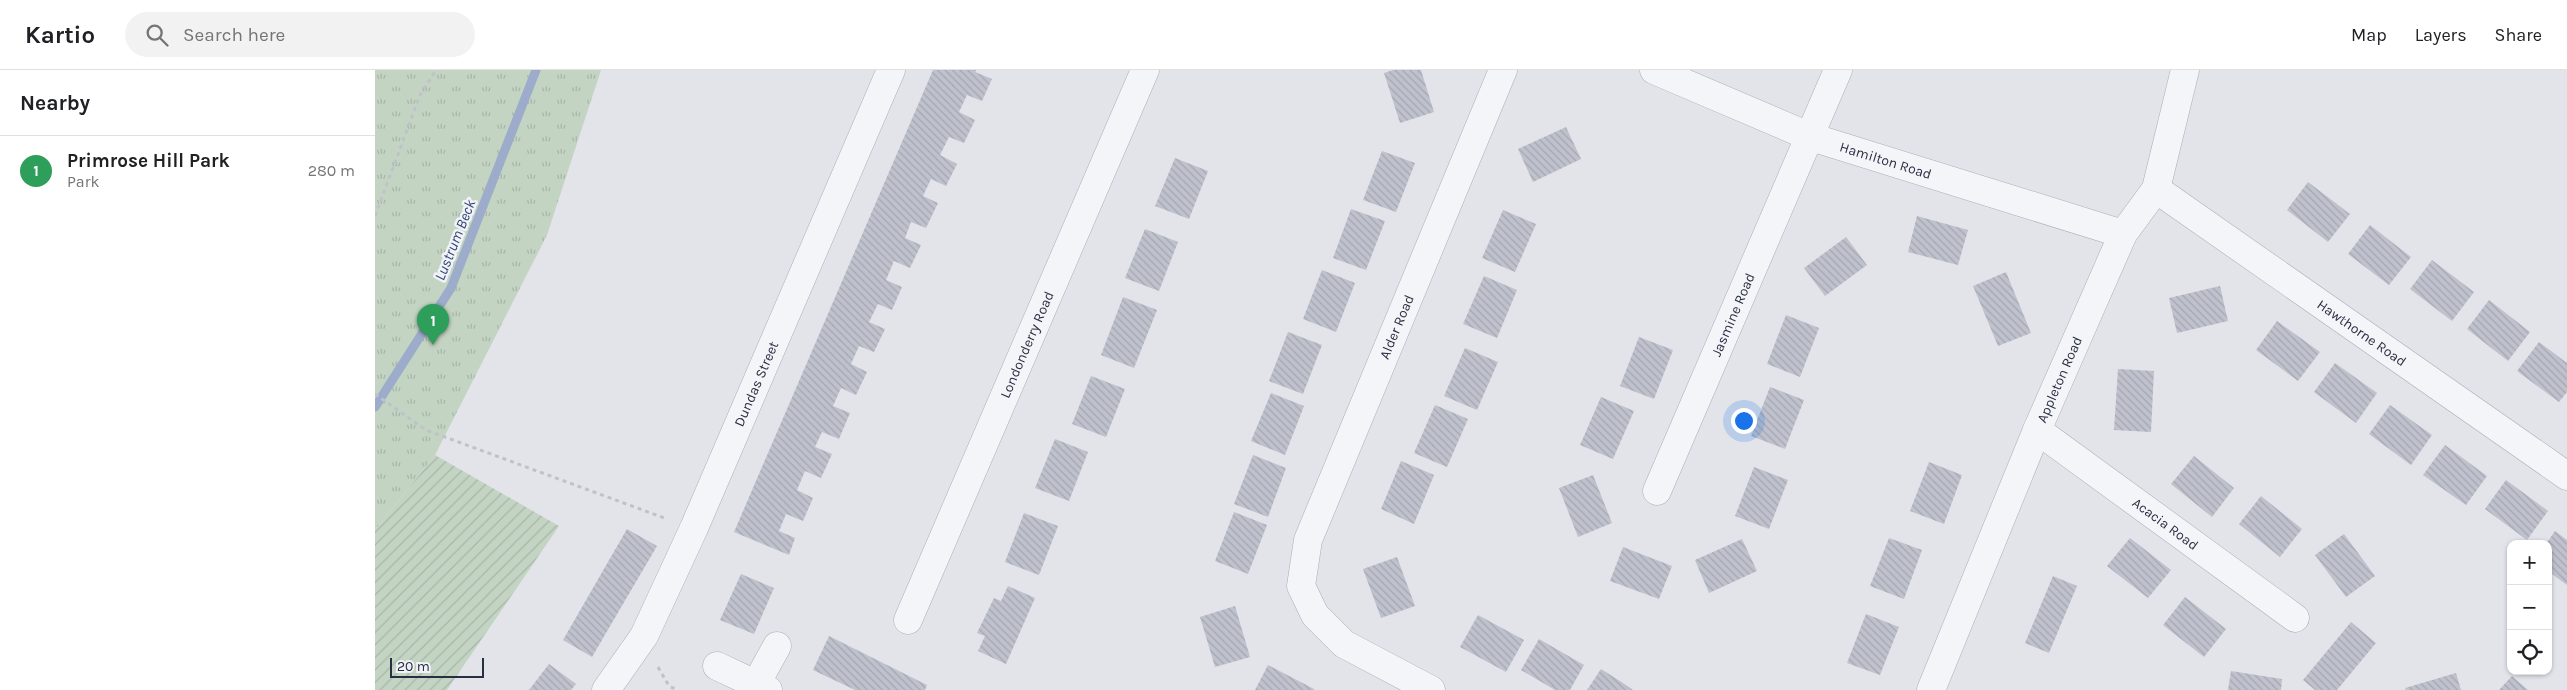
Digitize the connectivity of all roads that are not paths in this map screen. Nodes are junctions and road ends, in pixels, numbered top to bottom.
1 (891, 70) edge
2 (1145, 70) edge
3 (1503, 70) edge
4 (1655, 70) edge
5 (1838, 70) edge
6 (2185, 70) edge
7 (1811, 137) junction
8 (2156, 189) junction
9 (2123, 234) junction
10 (2037, 430) junction
11 (2567, 476) edge
12 (1657, 491) dead end
13 (2295, 618) dead end
14 (908, 620) dead end
15 (777, 646) dead end
16 (717, 666) dead end
17 (762, 687) edge
18 (606, 690) edge
19 (1431, 690) edge
20 (1931, 690) edge

1 - 18 street, Dundas Street
2 - 14 street, Londonderry Road
3 - 19 street, Alder Road
4 - 7 street, Hamilton Road
5 - 7 street, Jasmine Road
6 - 8 street, Appleton Road
7 - 9 street, Hamilton Road
7 - 12 street, Jasmine Road
8 - 9 street, Appleton Road
8 - 11 street, Hawthorne Road
9 - 10 street, Appleton Road
10 - 13 street, Acacia Road
10 - 20 street, Appleton Road
15 - 17 street
16 - 17 street

